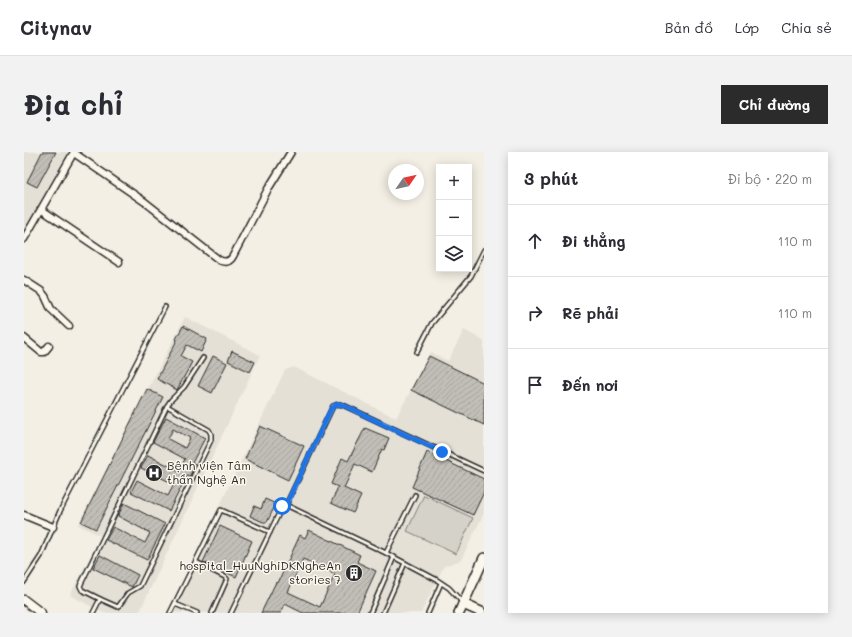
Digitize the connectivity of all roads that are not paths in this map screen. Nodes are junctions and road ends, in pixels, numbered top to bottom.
1 (74, 152) edge
2 (291, 152) edge
3 (42, 210) junction
4 (24, 239) edge
5 (484, 250) edge
6 (119, 262) dead end
7 (24, 280) edge
8 (165, 307) dead end
9 (69, 326) dead end
10 (24, 338) edge
11 (49, 346) dead end
12 (417, 352) dead end
13 (204, 358) dead end
14 (167, 406) junction
15 (484, 472) edge
16 (415, 495) dead end
17 (286, 505) junction
18 (25, 516) edge
19 (53, 527) junction
20 (270, 532) junction
21 (386, 553) junction
22 (394, 557) junction
23 (484, 558) edge
24 (196, 562) junction
25 (406, 563) junction
26 (24, 582) edge
27 (442, 583) junction
28 (100, 599) junction
29 (24, 600) edge
30 (175, 604) junction
31 (463, 604) junction
32 (482, 611) edge
33 (41, 613) edge
34 (93, 613) edge
35 (170, 613) edge
36 (196, 613) edge
37 (212, 613) edge
38 (231, 613) edge
39 (370, 613) edge
40 (382, 613) edge
41 (428, 613) edge
42 (459, 613) edge

1 - 2 street
1 - 3 street
3 - 4 street
3 - 6 street
5 - 12 lane
7 - 9 street
8 - 19 lane
10 - 11 street
13 - 14 lane
14 - 28 lane
14 - 28 lane
15 - 17 lane
16 - 21 lane
17 - 20 lane
17 - 21 lane
18 - 19 street
19 - 26 lane
20 - 24 lane
20 - 38 lane
21 - 22 lane
22 - 25 lane
22 - 39 lane
23 - 31 main road
24 - 30 lane
24 - 37 lane
25 - 27 lane
25 - 40 lane
27 - 31 lane
27 - 41 lane
28 - 34 lane
29 - 33 street
30 - 35 lane
30 - 36 lane
31 - 32 main road
31 - 42 main road

